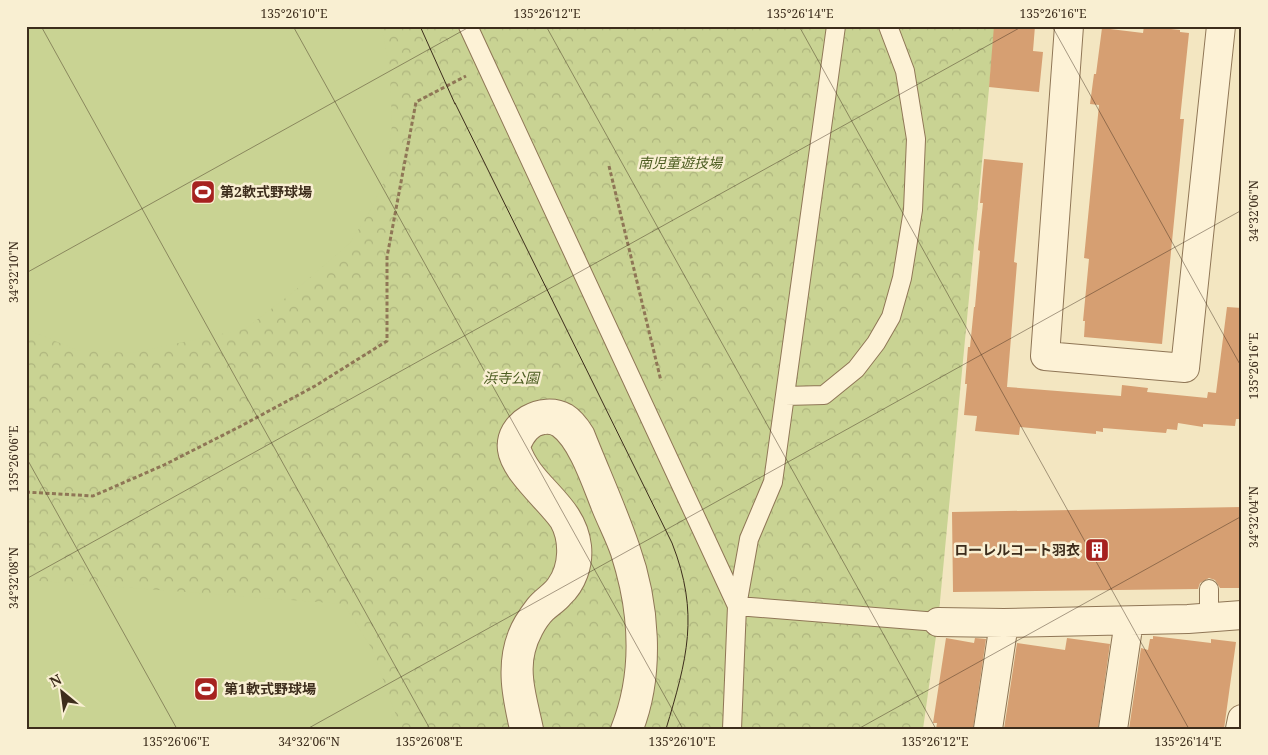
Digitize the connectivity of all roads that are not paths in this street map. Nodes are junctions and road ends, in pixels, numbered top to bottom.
1 (468, 26) edge
2 (836, 26) edge
3 (888, 26) edge
4 (1069, 26) edge
5 (1220, 26) edge
6 (785, 396) junction
7 (1209, 588) dead end
8 (737, 606) junction
9 (1242, 615) edge
10 (1209, 618) junction
11 (1129, 621) junction
12 (938, 622) joint
13 (1004, 623) junction
14 (1242, 719) edge
15 (519, 729) edge
16 (534, 729) edge
17 (620, 729) edge
18 (634, 729) edge
19 (732, 729) edge
20 (988, 729) edge
21 (1113, 729) edge
22 (1240, 729) edge

1 - 8 lane
2 - 6 lane
3 - 6 lane
4 - 5 street
6 - 8 lane
7 - 10 lane
8 - 12 lane
8 - 19 lane
9 - 10 street
10 - 11 street
11 - 13 street
11 - 21 street
12 - 13 street
13 - 20 street
14 - 22 street
15 - 18 lane
16 - 17 lane

